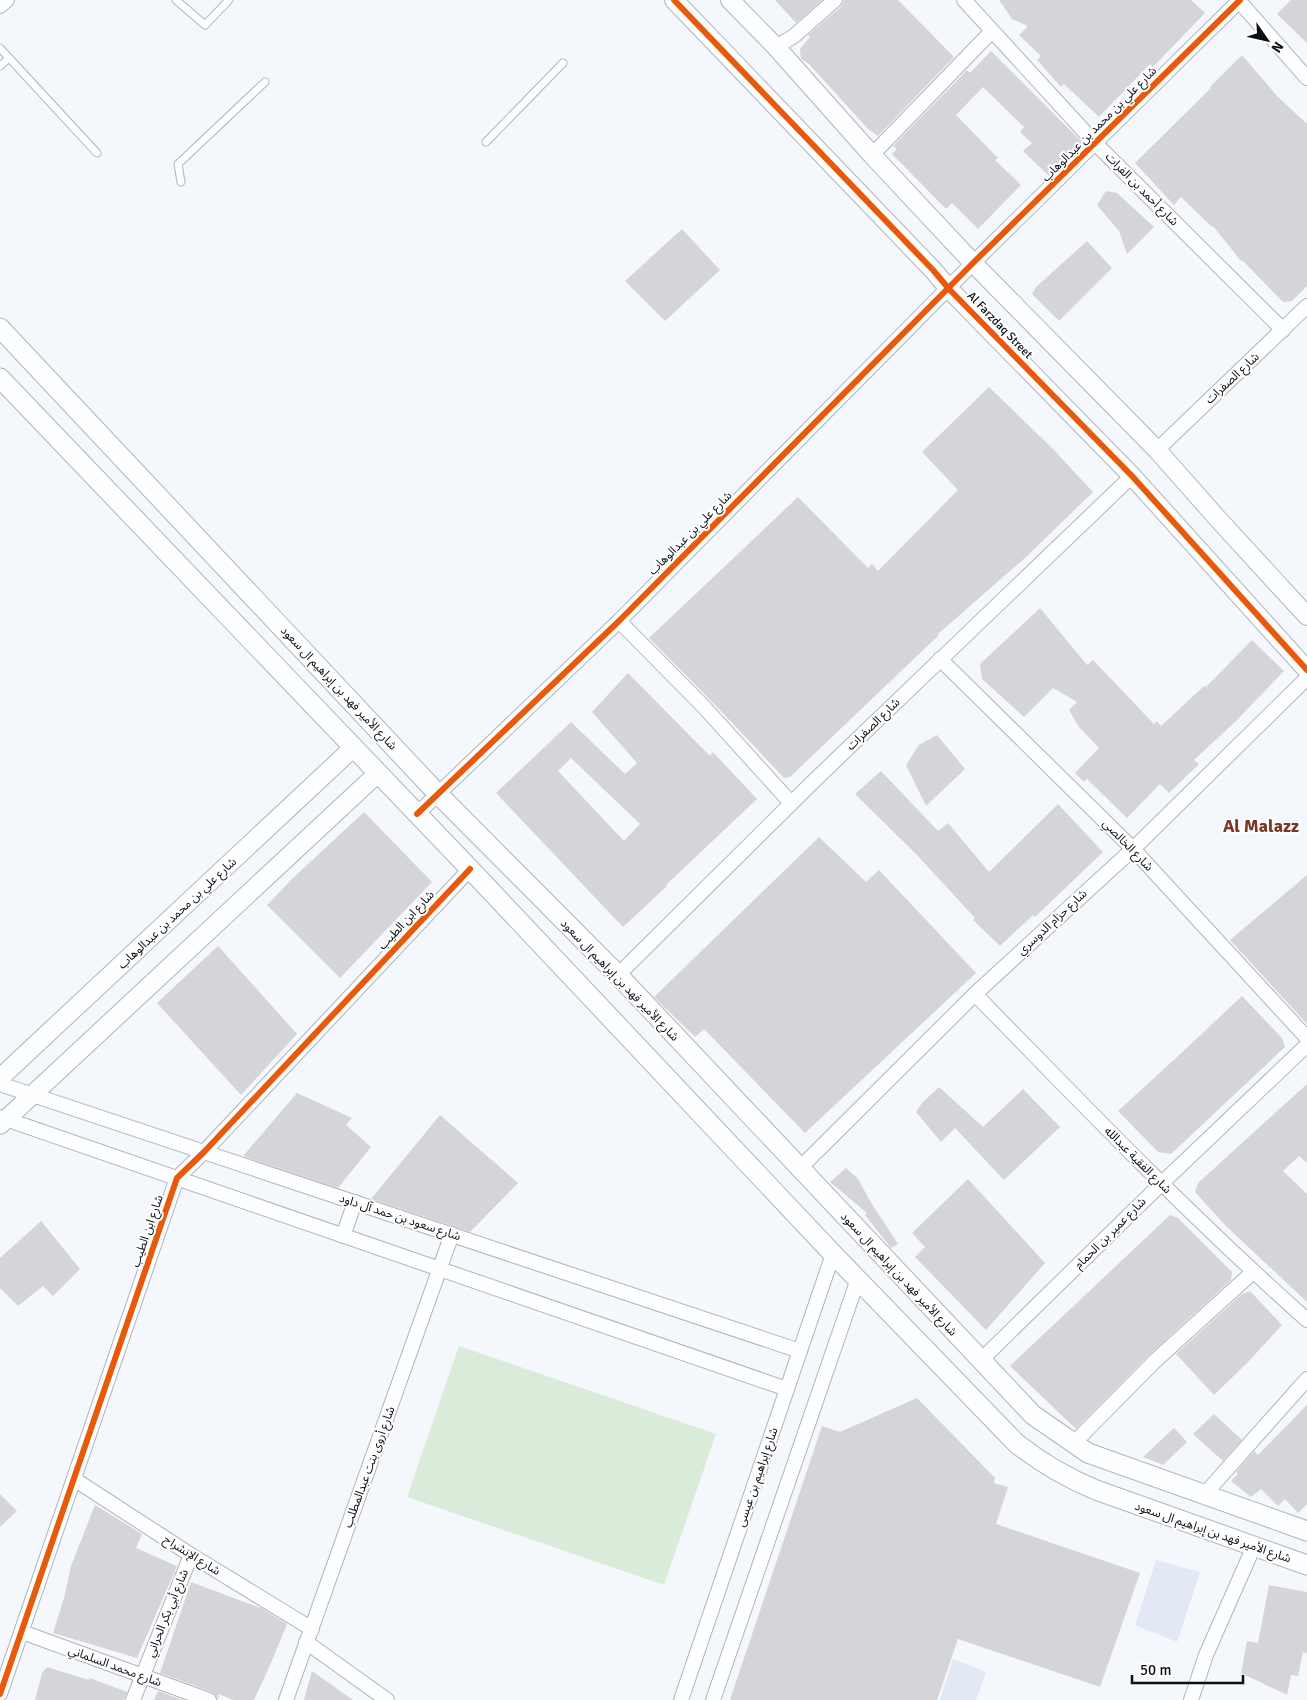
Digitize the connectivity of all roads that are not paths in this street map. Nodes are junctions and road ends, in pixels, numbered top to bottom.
1 (7, 0) edge
2 (176, 0) edge
3 (229, 0) edge
4 (674, 0) edge
5 (730, 0) edge
6 (835, 0) edge
7 (964, 0) edge
8 (1239, 0) edge
9 (0, 6) edge
10 (992, 31) junction
11 (776, 47) junction
12 (0, 48) edge
13 (9, 58) junction
14 (563, 63) dead end
15 (0, 66) edge
16 (1307, 78) edge
17 (265, 82) dead end
18 (486, 142) dead end
19 (1095, 143) junction
20 (97, 153) dead end
21 (872, 155) junction
22 (181, 182) dead end
23 (973, 263) junction
24 (949, 289) junction
25 (1307, 306) edge
26 (0, 328) edge
27 (1283, 330) junction
28 (0, 378) edge
29 (1157, 450) junction
30 (1132, 476) junction
31 (1307, 616) edge
32 (619, 621) junction
33 (940, 659) junction
34 (1307, 670) edge
35 (1307, 678) edge
36 (354, 747) junction
37 (378, 773) junction
38 (438, 794) junction
39 (791, 803) junction
40 (417, 814) junction
41 (1133, 849) junction
42 (470, 869) junction
43 (618, 975) junction
44 (975, 994) junction
45 (1307, 1038) edge
46 (1307, 1045) edge
47 (0, 1078) edge
48 (0, 1084) edge
49 (32, 1094) junction
50 (2, 1120) edge
51 (204, 1152) junction
52 (800, 1168) junction
53 (177, 1178) junction
54 (1161, 1184) junction
55 (355, 1202) junction
56 (452, 1234) junction
57 (343, 1236) junction
58 (833, 1254) junction
59 (439, 1269) junction
60 (1253, 1272) junction
61 (858, 1279) junction
62 (1307, 1320) edge
63 (800, 1351) junction
64 (980, 1361) junction
65 (1307, 1379) edge
66 (787, 1389) junction
67 (1074, 1443) junction
68 (74, 1479) junction
69 (1204, 1495) junction
70 (1307, 1531) edge
71 (1254, 1546) junction
72 (191, 1555) junction
73 (1307, 1565) edge
74 (22, 1632) junction
75 (309, 1635) junction
76 (142, 1676) junction
77 (0, 1694) edge
78 (133, 1700) edge
79 (209, 1700) edge
80 (286, 1700) edge
81 (387, 1700) edge
82 (681, 1700) edge
83 (713, 1700) edge
84 (1191, 1700) edge

1 - 9 street
2 - 3 lane
4 - 24 street, Al Farzdaq Street
5 - 11 street, Al Farzdaq Street
6 - 11 street
7 - 10 street, شارع أحمد بن الفرات
8 - 16 street
8 - 19 street, شارع علي بن محمد بن عبدالوهاب
10 - 19 street, شارع أحمد بن الفرات
10 - 21 street
11 - 21 street, Al Farzdaq Street
12 - 13 lane
13 - 15 lane
13 - 20 lane
14 - 18 lane
17 - 22 lane
19 - 23 street, شارع علي بن محمد بن عبدالوهاب
19 - 27 street, شارع أحمد بن الفرات
21 - 23 street, Al Farzdaq Street
23 - 24 street, شارع علي بن عبدالوهاب
23 - 29 street, Al Farzdaq Street
24 - 30 street, Al Farzdaq Street
24 - 32 street, شارع علي بن عبدالوهاب
25 - 27 street, شارع الصفرات
26 - 38 main road, شارع الأمير فهد بن إبراهيم ال سعود
27 - 29 street, شارع الصفرات
28 - 36 main road, شارع الأمير فهد بن إبراهيم ال سعود
29 - 31 street, Al Farzdaq Street
30 - 33 street, شارع الصفرات
30 - 34 street, Al Farzdaq Street
32 - 38 street, شارع علي بن عبدالوهاب
32 - 39 street
33 - 39 street, شارع الصفرات
33 - 41 street, شارع الخالصي
35 - 41 street, شارع حزام الدوسري
36 - 37 main road, شارع الأمير فهد بن إبراهيم ال سعود
36 - 47 street, شارع علي بن محمد بن عبدالوهاب
37 - 40 main road, شارع الأمير فهد بن إبراهيم ال سعود
37 - 49 street
38 - 40 street, شارع علي بن عبدالوهاب
38 - 43 main road, شارع الأمير فهد بن إبراهيم ال سعود
39 - 43 street, شارع الصفرات
40 - 42 main road, شارع الأمير فهد بن إبراهيم ال سعود
41 - 44 street, شارع حزام الدوسري
41 - 45 street, شارع الخالصي
42 - 51 street, شارع ابن الطيب
42 - 58 main road, شارع الأمير فهد بن إبراهيم ال سعود
43 - 52 main road, شارع الأمير فهد بن إبراهيم ال سعود
44 - 52 street, شارع حزام الدوسري
44 - 54 street, شارع الفقية عبدالله
46 - 54 street, شارع عمير بن الحمام
48 - 49 street, شارع سعود بن حمد آل داود
49 - 50 street
49 - 51 street, شارع سعود بن حمد آل داود
50 - 53 street
51 - 53 street, شارع ابن الطيب
51 - 55 street, شارع سعود بن حمد آل داود
52 - 64 main road, شارع الأمير فهد بن إبراهيم ال سعود
53 - 57 street
53 - 68 street, شارع ابن الطيب
54 - 60 street, شارع الفقية عبدالله
54 - 64 street, شارع عمير بن الحمام
55 - 56 street, شارع سعود بن حمد آل داود
55 - 57 street
56 - 59 street, شارع أروى بنت عبدالمطلب
56 - 63 street, شارع سعود بن حمد آل داود
57 - 59 street
58 - 61 main road, شارع الأمير فهد بن إبراهيم ال سعود
58 - 63 street, شارع إبراهيم بن عيسى
59 - 66 street
59 - 75 street, شارع أروى بنت عبدالمطلب
60 - 62 street, شارع الفقية عبدالله
60 - 67 street
61 - 71 main road, شارع الأمير فهد بن إبراهيم ال سعود
61 - 83 street
63 - 66 street, شارع إبراهيم بن عيسى
64 - 67 main road, شارع الأمير فهد بن إبراهيم ال سعود
65 - 69 street
66 - 82 street, شارع إبراهيم بن عيسى
67 - 69 main road, شارع الأمير فهد بن إبراهيم ال سعود
68 - 72 street, شارع الإنشراح
68 - 74 street, شارع ابن الطيب
69 - 70 main road, شارع الأمير فهد بن إبراهيم ال سعود
71 - 73 main road, شارع الأمير فهد بن إبراهيم ال سعود
71 - 84 street
72 - 75 street, شارع الإنشراح
72 - 76 street, شارع أبي بكر الحراني
74 - 76 street, شارع محمد السلماني
74 - 77 street, شارع ابن الطيب
75 - 80 street, شارع أروى بنت عبدالمطلب
75 - 81 street, شارع الإنشراح
76 - 78 street, شارع أبي بكر الحراني
76 - 79 street, شارع محمد السلماني

